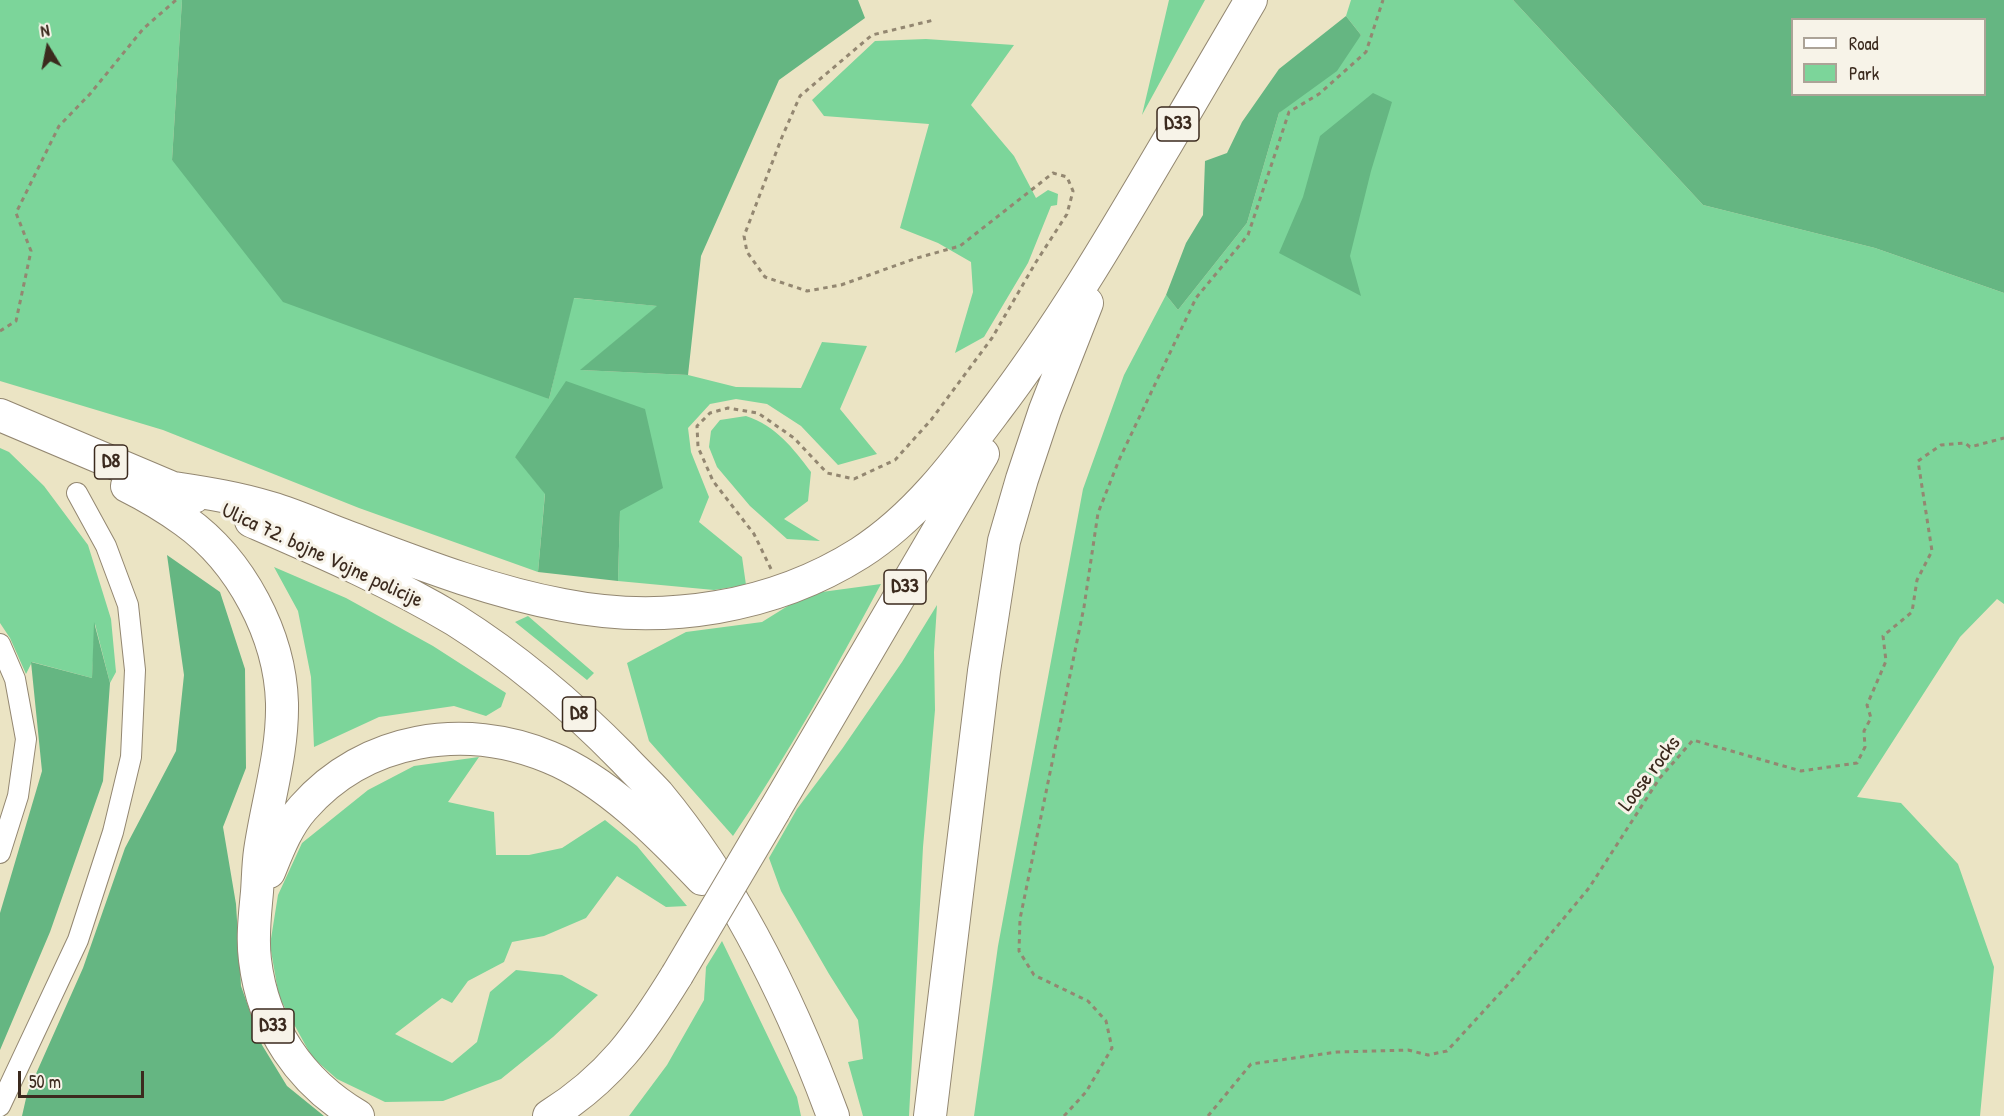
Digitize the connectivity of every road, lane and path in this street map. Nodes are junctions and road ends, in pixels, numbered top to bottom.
1 (176, 0) edge
2 (1251, 0) edge
3 (1383, 0) edge
4 (934, 20) dead end
5 (1109, 243) junction
6 (0, 331) edge
7 (1033, 360) junction
8 (0, 415) edge
9 (48, 435) junction
10 (2004, 438) edge
11 (174, 488) junction
12 (77, 493) dead end
13 (780, 590) junction
14 (0, 644) edge
15 (0, 853) edge
16 (256, 903) junction
17 (746, 925) junction
18 (0, 1106) edge
19 (358, 1116) edge
20 (549, 1116) edge
21 (833, 1116) edge
22 (930, 1116) edge
23 (1064, 1116) edge
24 (1208, 1116) edge

1 - 6 path
2 - 5 main road, D33
3 - 23 path
4 - 13 path
5 - 7 main road, D33
5 - 22 main road
7 - 13 main road
7 - 20 main road, D33, bridge
8 - 9 main road, Ulica 72. bojne Vojne policije / D8
9 - 11 main road, Ulica 72. bojne Vojne policije / D8
9 - 16 main road
10 - 24 path, Loose rocks
11 - 13 main road
11 - 17 main road, Ulica 72. bojne Vojne policije / D8
12 - 18 street
14 - 15 street
16 - 17 main road
16 - 19 main road, D33
17 - 21 main road, Ulica 72. bojne Vojne policije / D8

